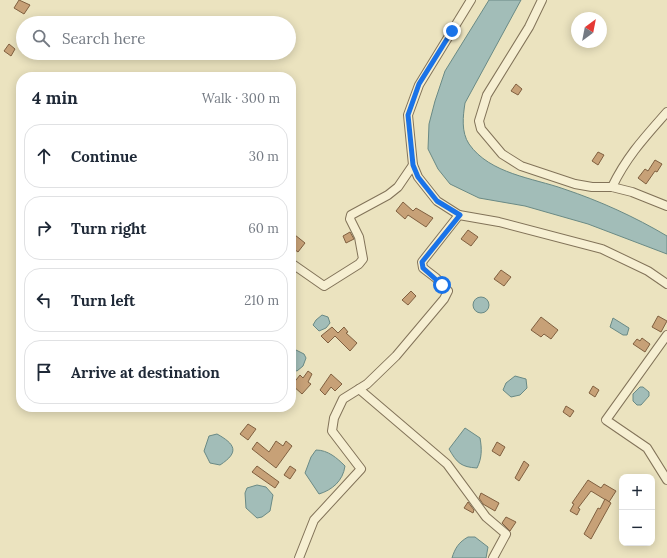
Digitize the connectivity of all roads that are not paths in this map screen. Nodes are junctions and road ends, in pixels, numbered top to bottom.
1 (471, 0) edge
2 (542, 0) edge
3 (667, 112) edge
4 (413, 165) junction
5 (612, 188) junction
6 (667, 206) edge
7 (460, 215) junction
8 (296, 266) edge
9 (667, 284) edge
10 (667, 335) edge
11 (359, 389) junction
12 (667, 480) edge
13 (299, 558) edge
14 (493, 558) edge

1 - 4 street
2 - 5 street
3 - 5 street
4 - 7 street
4 - 8 street
5 - 6 street
7 - 9 street
7 - 11 street
10 - 12 street
11 - 13 street
11 - 14 street

